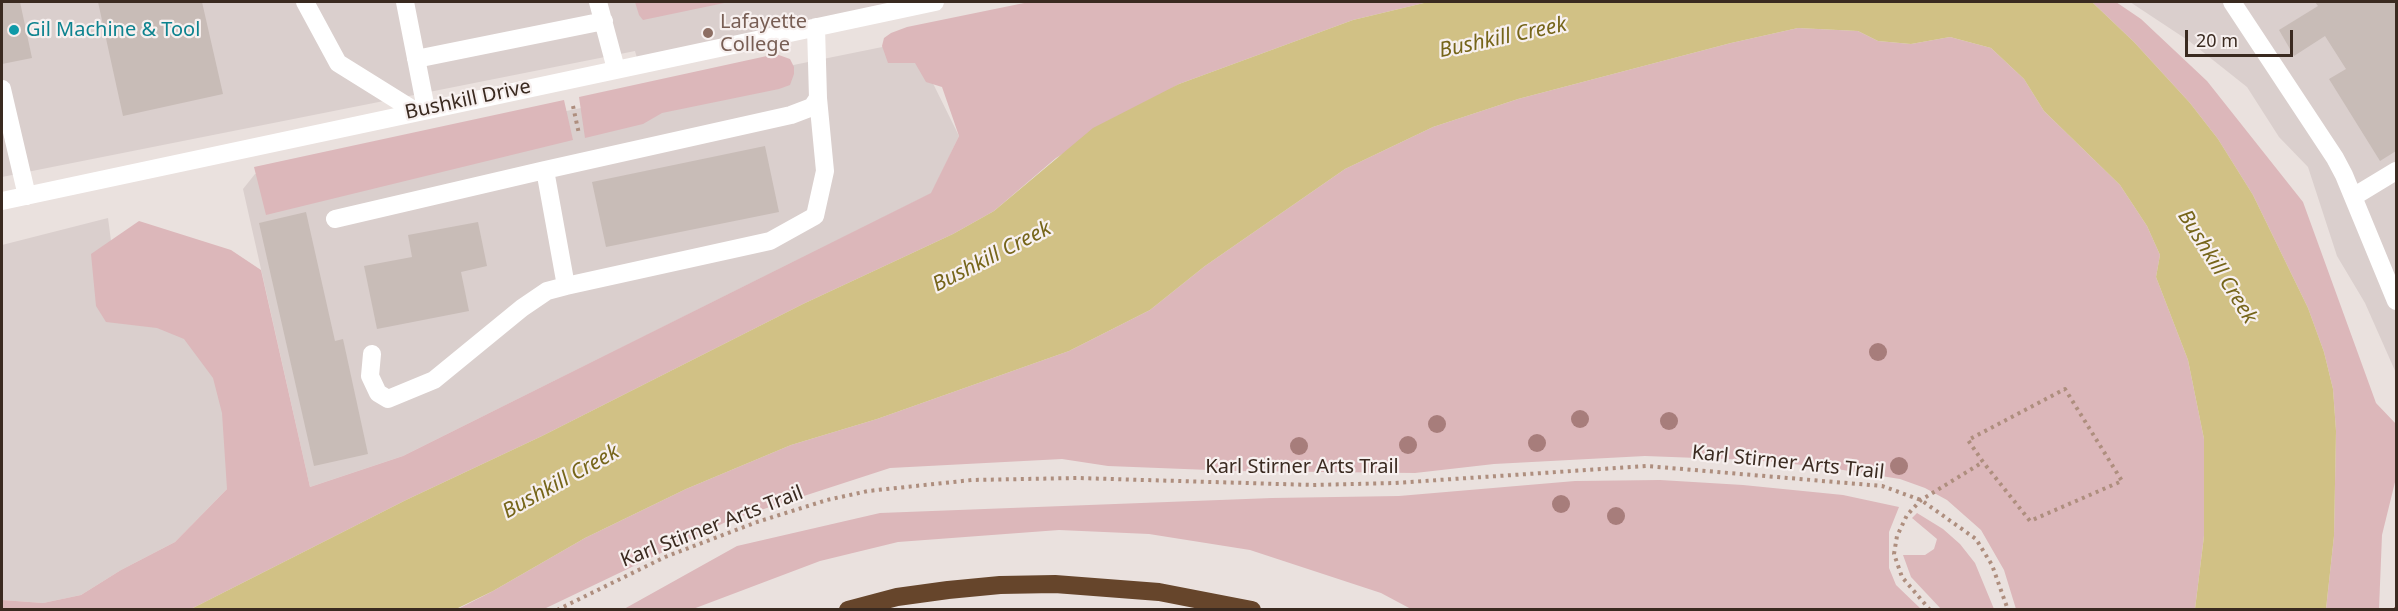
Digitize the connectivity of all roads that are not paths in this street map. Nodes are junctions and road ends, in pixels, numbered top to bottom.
1 (305, 2) edge
2 (405, 2) edge
3 (598, 2) edge
4 (935, 2) edge
5 (2232, 2) edge
6 (865, 8) edge
7 (604, 21) junction
8 (816, 27) junction
9 (416, 59) junction
10 (616, 69) junction
11 (2, 89) edge
12 (818, 98) junction
13 (420, 110) junction
14 (544, 170) junction
15 (2397, 171) edge
16 (27, 196) junction
17 (2353, 197) junction
18 (2, 201) edge
19 (335, 219) dead end
20 (566, 286) junction
21 (2397, 301) edge
22 (372, 354) dead end
23 (848, 609) edge
24 (1252, 609) edge

1 - 13 street
2 - 9 street
3 - 7 street
4 - 6 street, Bushkill Drive
5 - 17 street
6 - 8 street, Bushkill Drive
7 - 9 street
7 - 10 street
8 - 10 street, Bushkill Drive
8 - 12 street
9 - 13 street
10 - 13 street, Bushkill Drive
11 - 16 street
12 - 14 street
12 - 20 street
13 - 16 street, Bushkill Drive
14 - 19 street
14 - 20 street
15 - 17 street
16 - 18 street, Bushkill Drive
17 - 21 street
20 - 22 street
23 - 24 highway

